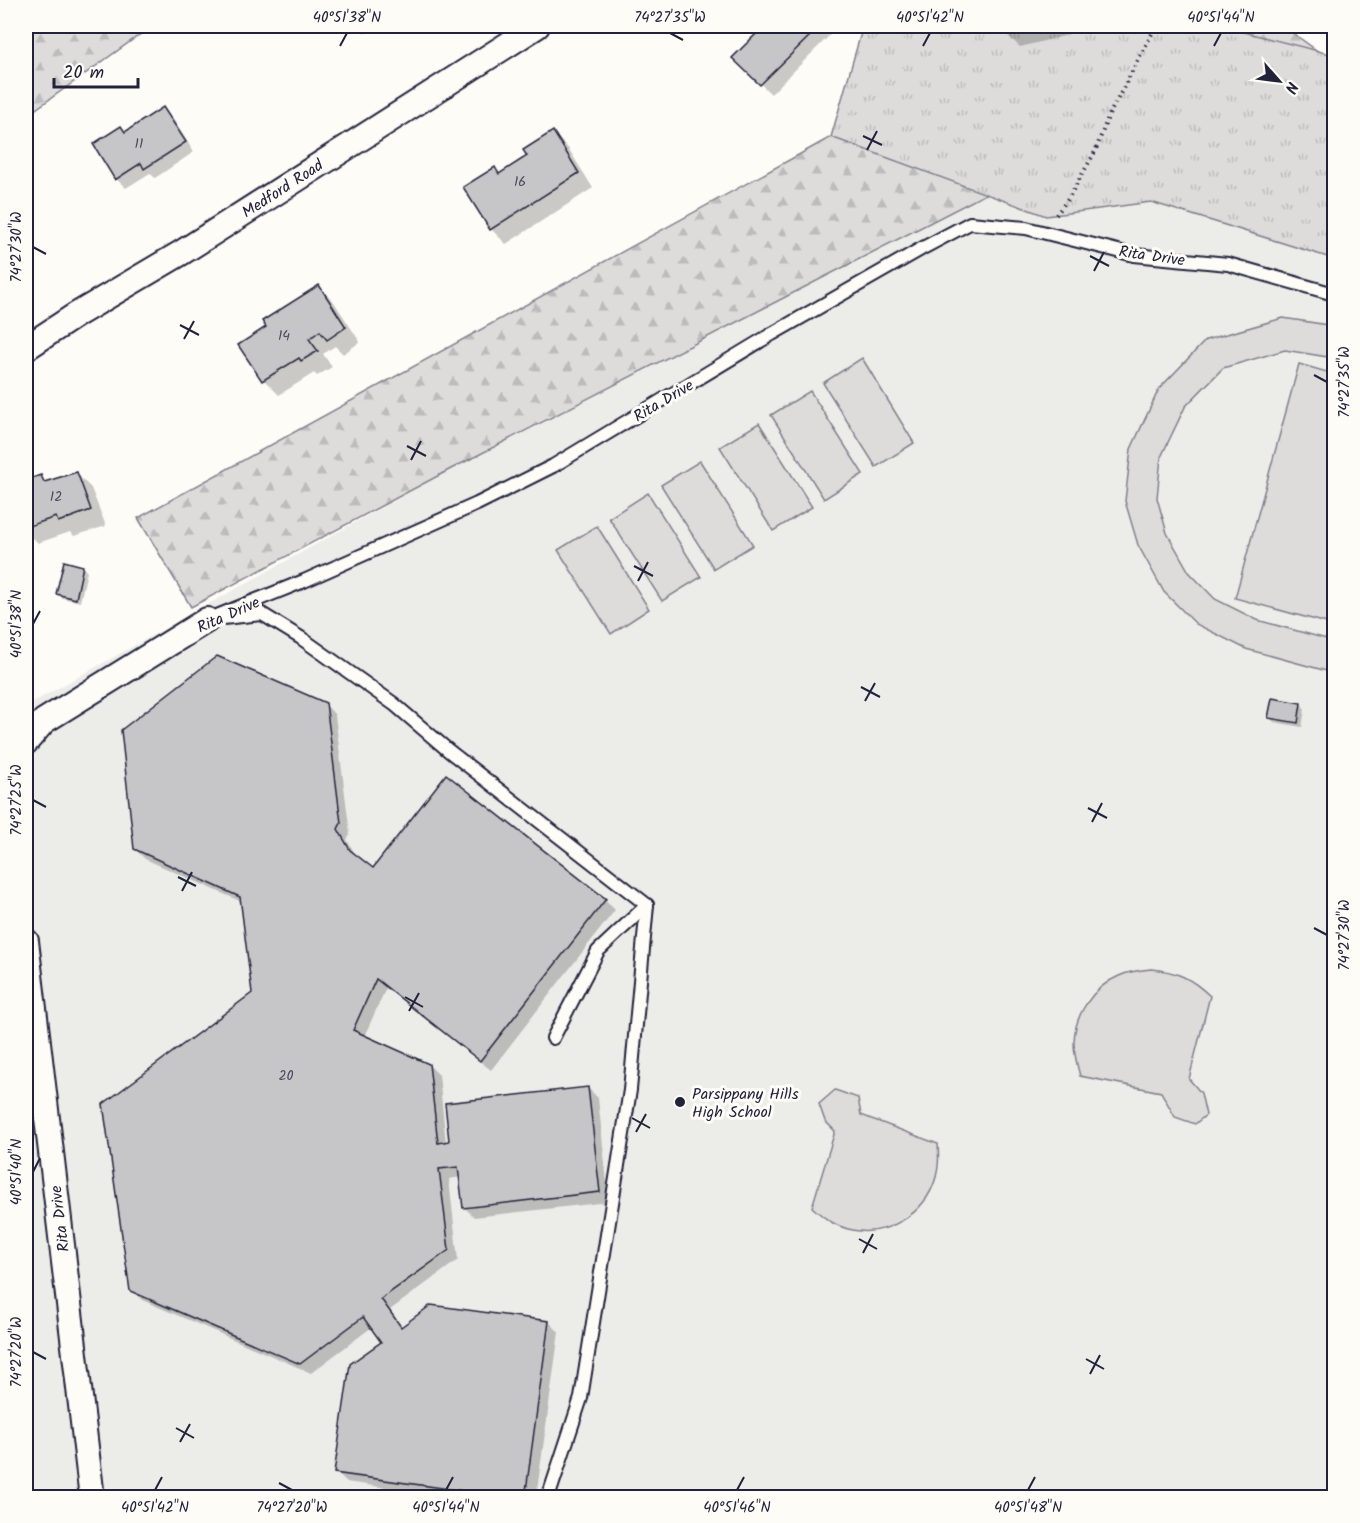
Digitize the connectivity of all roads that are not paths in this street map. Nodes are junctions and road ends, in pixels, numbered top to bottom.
1 (537, 26) edge
2 (1335, 294) edge
3 (26, 348) edge
4 (207, 620) junction
5 (26, 742) edge
6 (647, 905) junction
7 (26, 941) edge
8 (553, 1038) dead end
9 (92, 1497) edge
10 (548, 1497) edge

1 - 3 street, Medford Road
2 - 4 lane, Rita Drive
4 - 5 street, Rita Drive
4 - 6 lane
6 - 8 lane
6 - 10 lane
7 - 9 street, Rita Drive

